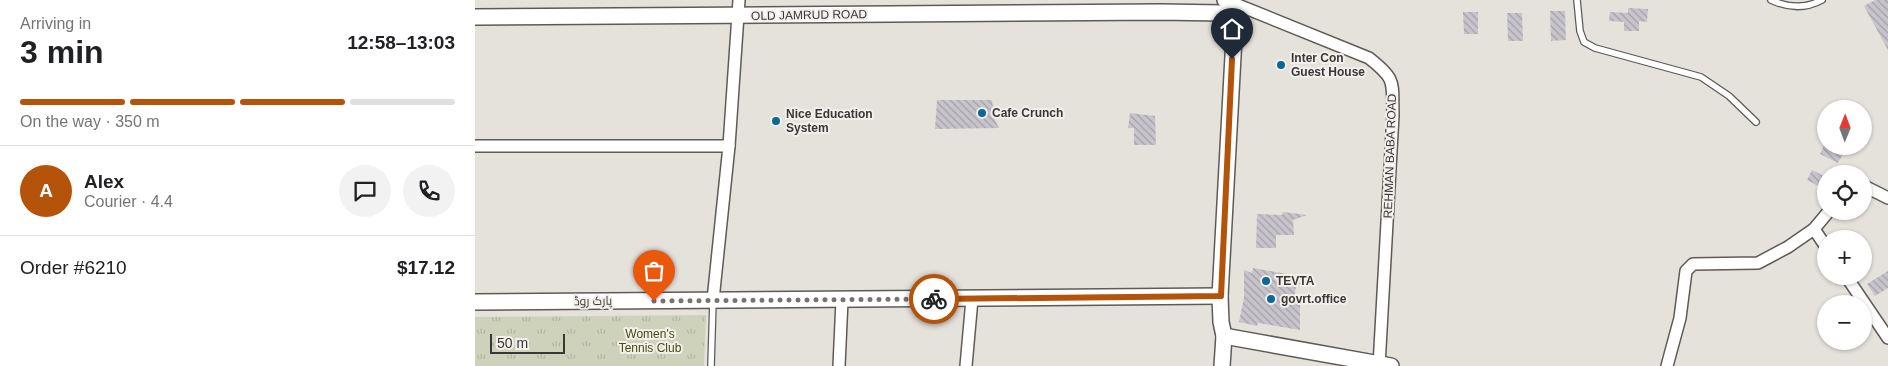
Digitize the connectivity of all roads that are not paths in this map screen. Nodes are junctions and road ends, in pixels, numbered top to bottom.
1 (739, 0) edge
2 (1577, 0) edge
3 (1771, 0) edge
4 (1822, 0) edge
5 (1229, 2) edge
6 (1144, 6) edge
7 (1163, 6) edge
8 (738, 16) junction
9 (475, 17) edge
10 (1235, 19) junction
11 (1756, 122) dead end
12 (475, 146) edge
13 (729, 146) junction
14 (1872, 190) edge
15 (1888, 198) edge
16 (1822, 220) edge
17 (1814, 229) junction
18 (1817, 234) edge
19 (1852, 285) edge
20 (1221, 296) junction
21 (972, 299) junction
22 (713, 300) junction
23 (842, 300) junction
24 (475, 302) edge
25 (1224, 336) junction
26 (1888, 338) edge
27 (1383, 365) edge
28 (711, 366) edge
29 (839, 366) edge
30 (965, 366) edge
31 (1222, 366) edge
32 (1667, 366) edge

1 - 8 street
2 - 11 lane
3 - 4 lane
5 - 10 street, REHMAN BABA ROAD
5 - 27 street, REHMAN BABA ROAD
6 - 7 street, OLD JAMRUD ROAD
6 - 8 street, OLD JAMRUD ROAD
7 - 10 street, OLD JAMRUD ROAD
8 - 9 street, OLD JAMRUD ROAD
8 - 13 street
10 - 20 street, REHMAN BABA ROAD
12 - 13 street
13 - 22 street
14 - 15 street
16 - 17 street
17 - 18 street
17 - 32 street
19 - 26 street
20 - 21 street, پارک روڈ
20 - 25 street, REHMAN BABA ROAD
21 - 23 street, پارک روڈ
21 - 30 street
22 - 23 street, پارک روڈ
22 - 24 street, پارک روڈ
22 - 28 lane
23 - 29 street
25 - 27 street
25 - 31 street, REHMAN BABA ROAD

